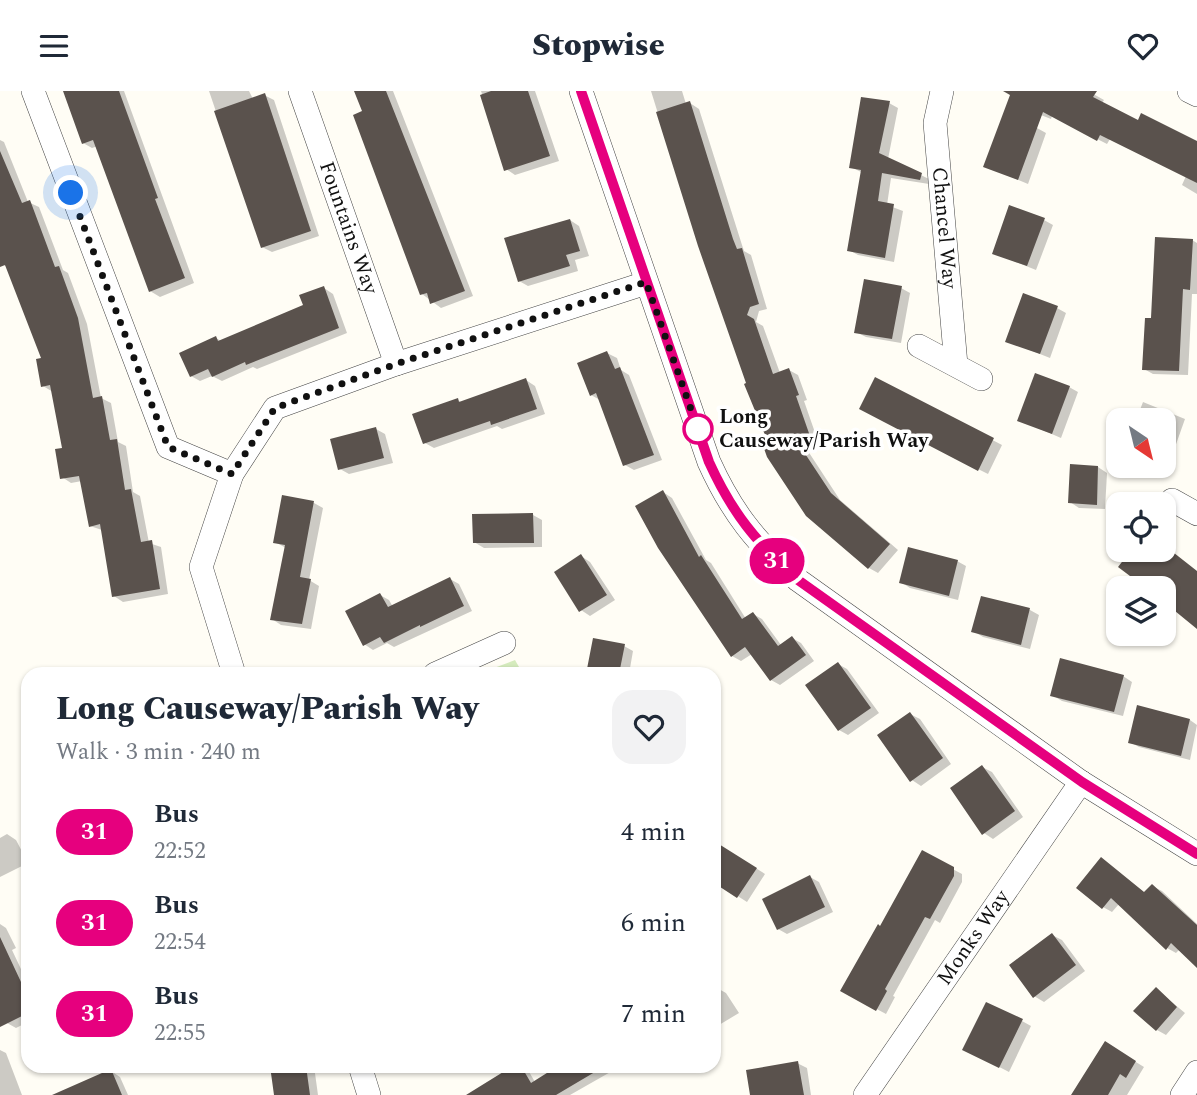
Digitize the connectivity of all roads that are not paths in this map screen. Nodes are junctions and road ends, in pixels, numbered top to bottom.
1 (33, 91) edge
2 (300, 91) edge
3 (581, 91) edge
4 (942, 91) edge
5 (1189, 91) edge
6 (1197, 95) edge
7 (646, 282) junction
8 (919, 346) dead end
9 (396, 364) junction
10 (956, 365) junction
11 (981, 379) dead end
12 (232, 474) junction
13 (1176, 503) edge
14 (1197, 514) edge
15 (504, 643) dead end
16 (232, 667) edge
17 (451, 667) edge
18 (1082, 782) junction
19 (1197, 854) edge
20 (1197, 1072) edge
21 (362, 1073) edge
22 (369, 1095) edge
23 (865, 1095) edge
24 (1182, 1095) edge

1 - 12 street
2 - 9 street, Fountains Way
3 - 7 street
4 - 10 street, Chancel Way
5 - 6 street
7 - 9 street
7 - 18 street
8 - 10 street
9 - 12 street
10 - 11 street
12 - 16 street
13 - 14 street
15 - 17 street
18 - 19 street
18 - 23 street, Monks Way
20 - 24 street
21 - 22 street

